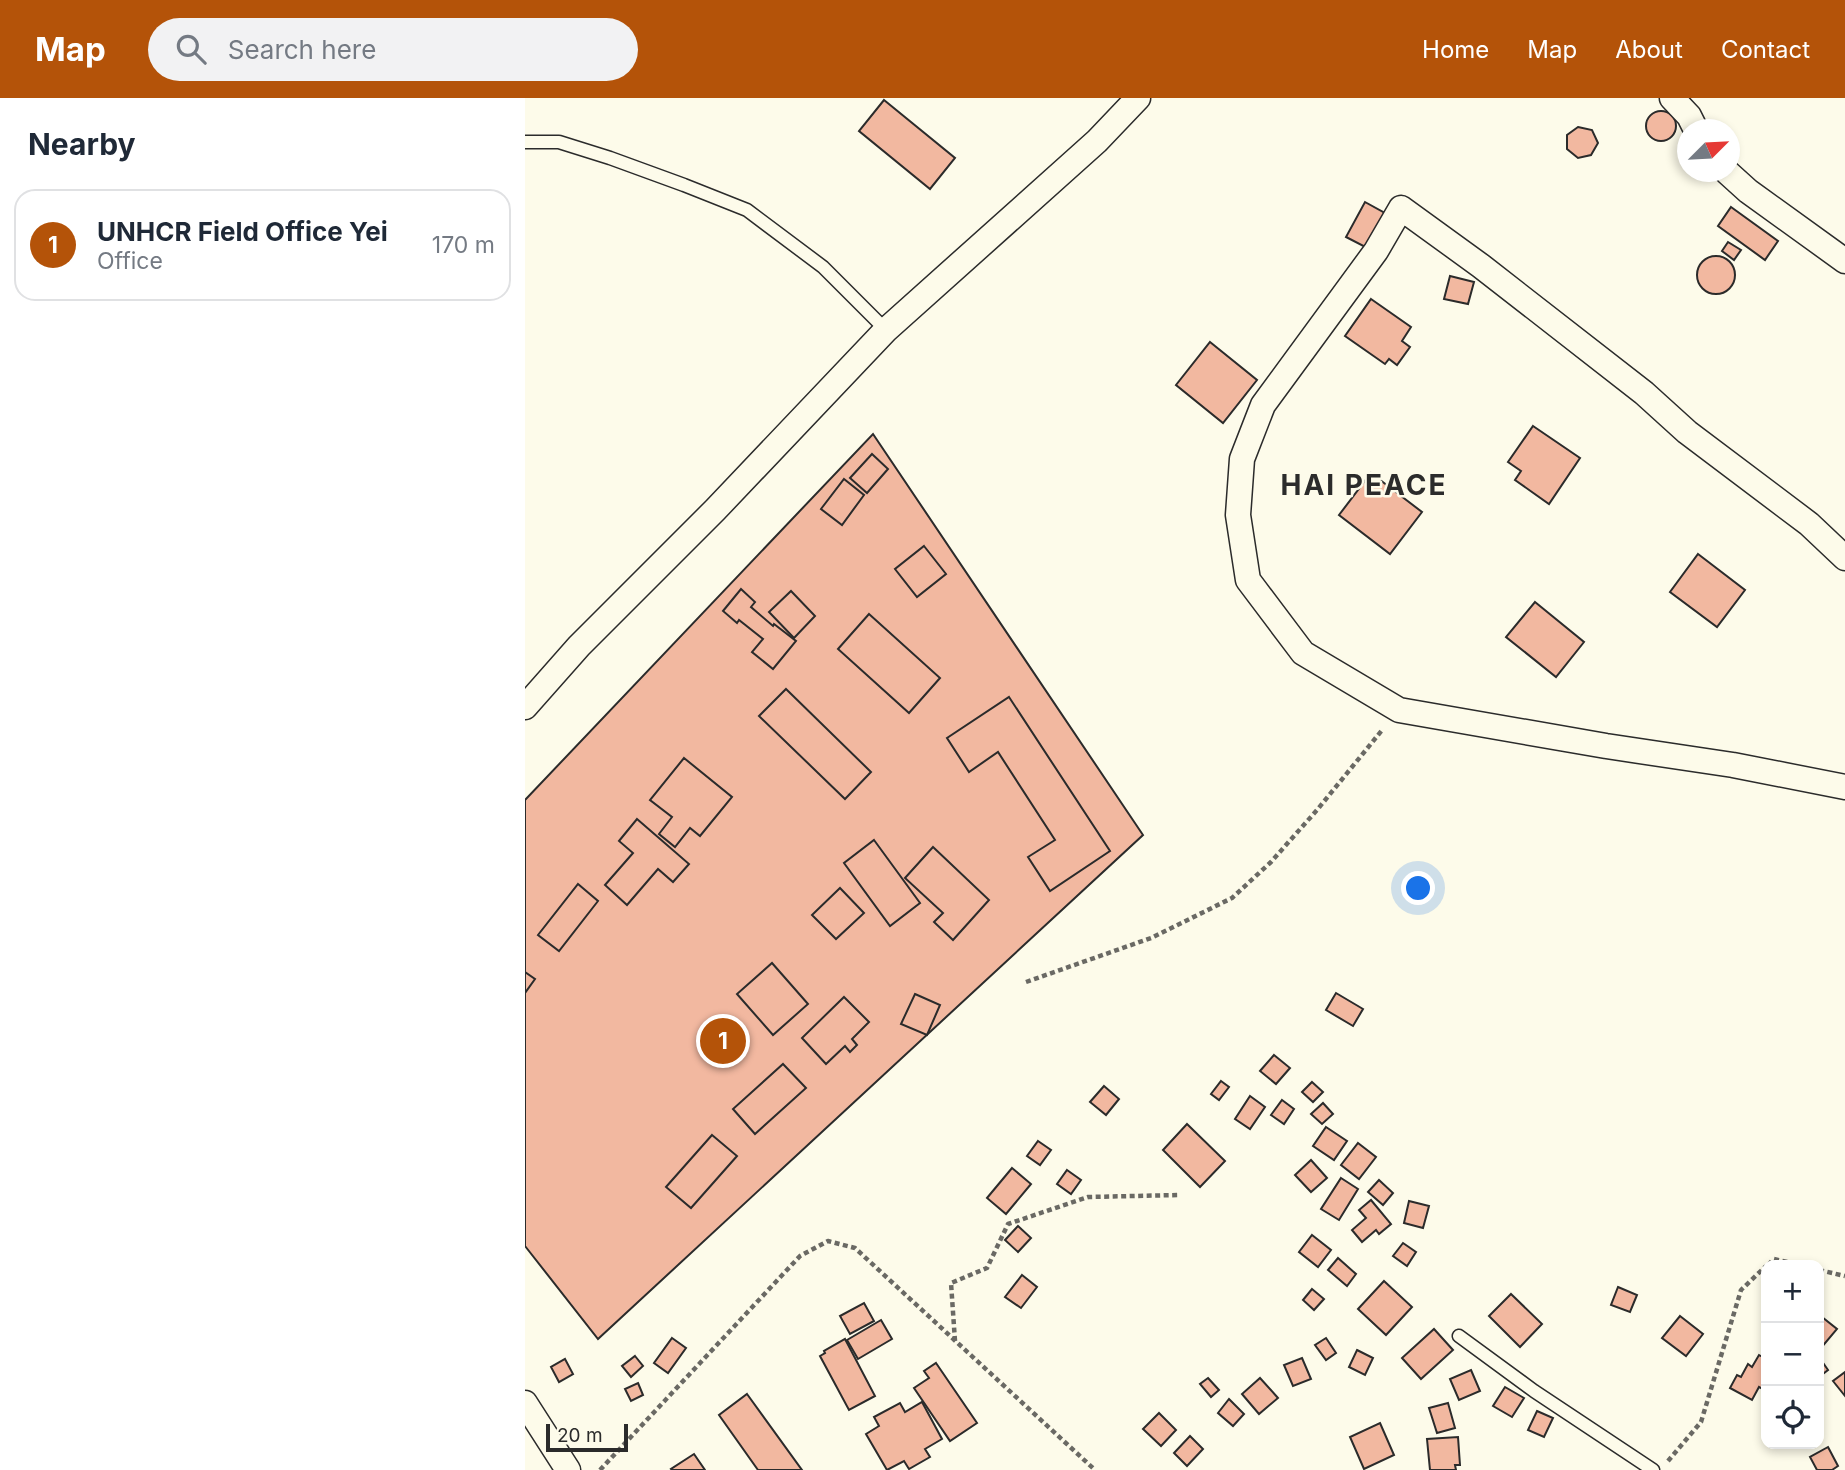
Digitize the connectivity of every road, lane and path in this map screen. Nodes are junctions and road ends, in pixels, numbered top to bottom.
1 (1138, 98) edge
2 (1672, 98) edge
3 (1690, 119) edge
4 (525, 142) edge
5 (1738, 182) edge
6 (1845, 261) edge
7 (886, 330) junction
8 (1845, 558) edge
9 (525, 707) edge
10 (1399, 710) junction
11 (1845, 787) edge
12 (1026, 982) dead end
13 (1180, 1195) dead end
14 (1824, 1271) edge
15 (1761, 1272) edge
16 (1845, 1276) edge
17 (1459, 1336) dead end
18 (955, 1342) junction
19 (525, 1403) edge
20 (568, 1470) edge
21 (600, 1470) edge
22 (1095, 1470) edge
23 (1653, 1470) edge
24 (1661, 1470) edge

1 - 7 street
2 - 3 street
4 - 7 lane
5 - 6 street
7 - 9 street
8 - 10 street
10 - 11 street
10 - 12 path
13 - 18 path
14 - 16 path
15 - 24 path
17 - 23 lane
18 - 21 path
18 - 22 path
19 - 20 street

